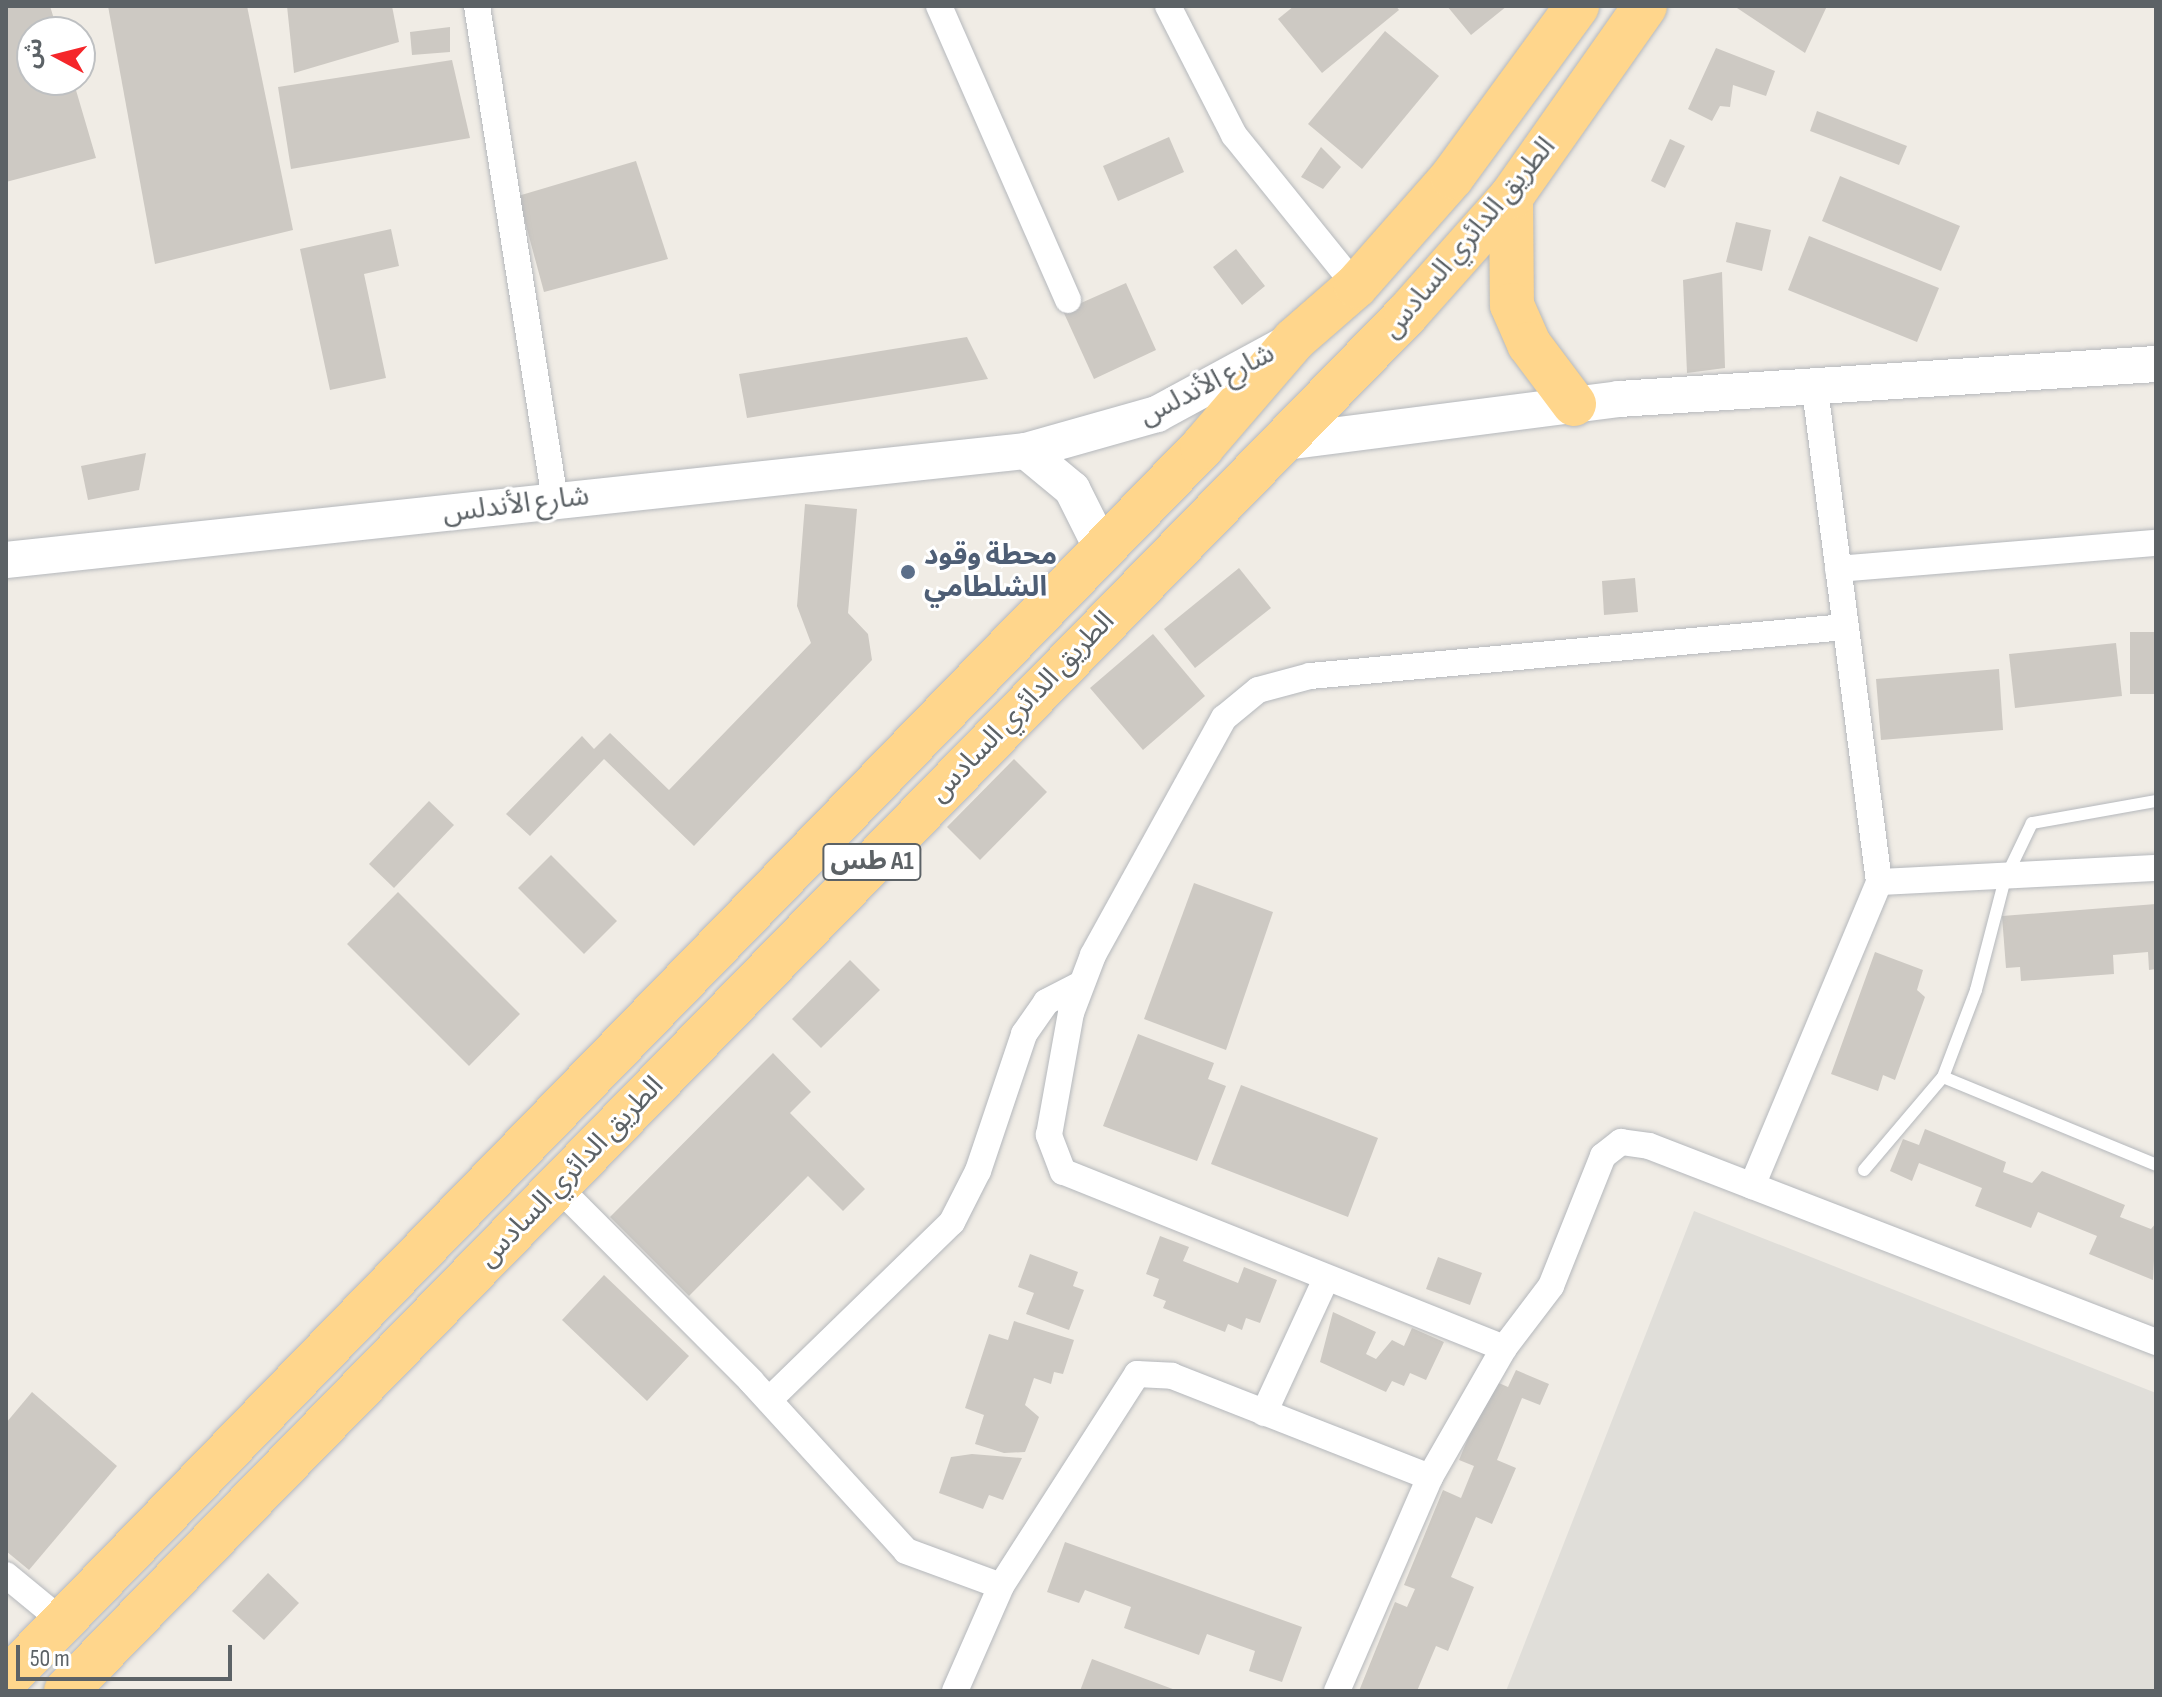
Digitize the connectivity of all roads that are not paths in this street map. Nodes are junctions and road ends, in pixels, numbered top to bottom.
1 (477, 6) edge
2 (939, 6) edge
3 (1168, 6) edge
4 (1577, 6) edge
5 (1645, 6) edge
6 (1511, 197) junction
7 (1356, 286) junction
8 (1068, 300) dead end
9 (1294, 340) junction
10 (2156, 364) edge
11 (1815, 391) junction
12 (1574, 404) junction
13 (1284, 442) junction
14 (1026, 451) junction
15 (555, 500) junction
16 (2156, 543) edge
17 (1102, 549) junction
18 (6, 560) edge
19 (1838, 569) junction
20 (1845, 627) junction
21 (2156, 801) edge
22 (2156, 868) edge
23 (2005, 879) junction
24 (1879, 882) junction
25 (1078, 986) junction
26 (1943, 1077) junction
27 (2156, 1165) edge
28 (1864, 1170) dead end
29 (557, 1186) junction
30 (1752, 1186) junction
31 (1326, 1279) junction
32 (2156, 1342) edge
33 (1504, 1348) junction
34 (769, 1400) junction
35 (1264, 1413) junction
36 (1430, 1477) junction
37 (6, 1575) edge
38 (1001, 1586) junction
39 (63, 1622) junction
40 (6, 1680) edge
41 (6, 1687) edge
42 (10, 1691) edge
43 (66, 1691) edge
44 (955, 1691) edge
45 (1337, 1691) edge

1 - 15 street
2 - 8 street
3 - 7 street
4 - 7 highway, الطريق الدائري السادس / طس A1
5 - 6 highway, الطريق الدائري السادس / طس A1
6 - 12 highway
6 - 13 highway, الطريق الدائري السادس / طس A1
7 - 9 highway, الطريق الدائري السادس / طس A1
9 - 14 main road, شارع الأندلس
9 - 17 highway, الطريق الدائري السادس / طس A1
10 - 11 main road
11 - 12 main road
11 - 19 street
12 - 13 main road
13 - 29 highway, الطريق الدائري السادس / طس A1
14 - 15 main road, شارع الأندلس
14 - 17 main road
15 - 18 main road, شارع الأندلس
16 - 19 street
17 - 39 highway, الطريق الدائري السادس / طس A1
19 - 20 street
20 - 24 street
20 - 25 street
21 - 23 lane
22 - 23 street
23 - 24 street
23 - 26 lane
24 - 30 street
25 - 31 street
25 - 34 street
26 - 27 lane
26 - 28 lane
29 - 34 street
29 - 43 highway, الطريق الدائري السادس / طس A1
30 - 32 street
30 - 33 street
31 - 33 street
31 - 35 street
33 - 36 street
34 - 38 street
35 - 36 street
35 - 38 street
36 - 45 street
37 - 39 street
38 - 44 street
39 - 40 highway, الطريق الدائري السادس / طس A1
41 - 42 highway

